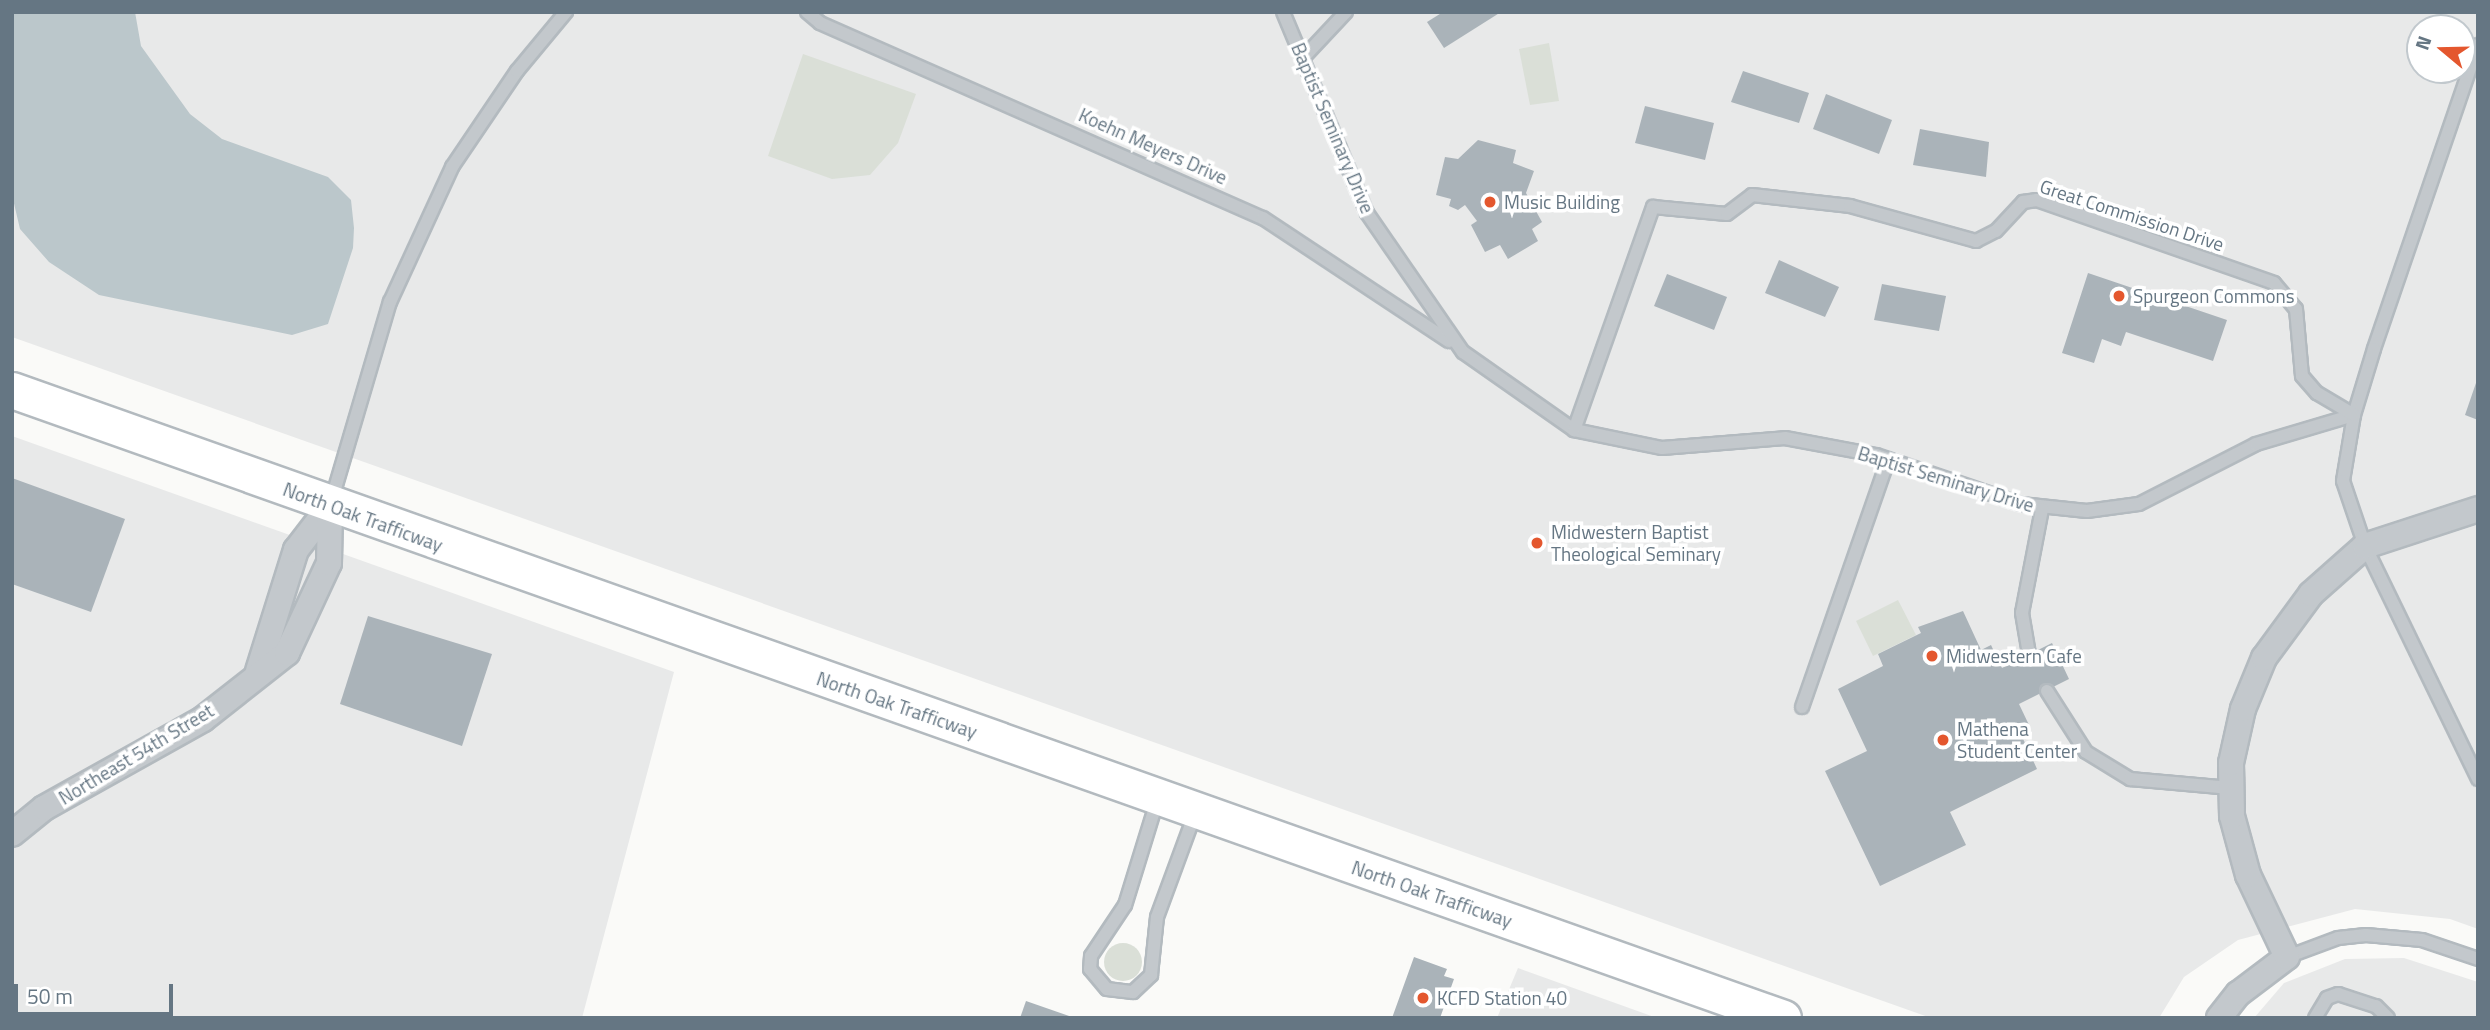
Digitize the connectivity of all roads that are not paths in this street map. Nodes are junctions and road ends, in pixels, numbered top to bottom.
1 (566, 12) edge
2 (807, 12) edge
3 (1283, 12) edge
4 (1346, 12) edge
5 (2478, 45) edge
6 (1303, 58) junction
7 (1463, 352) junction
8 (12, 390) edge
9 (2354, 415) junction
10 (1574, 430) junction
11 (1888, 460) junction
12 (330, 506) junction
13 (2042, 509) junction
14 (2478, 509) edge
15 (2365, 546) junction
16 (2029, 654) dead end
17 (258, 671) junction
18 (2047, 691) dead end
19 (1802, 707) dead end
20 (2478, 779) edge
21 (2231, 788) junction
22 (1158, 797) junction
23 (1196, 811) junction
24 (12, 834) edge
25 (2287, 957) junction
26 (2478, 959) edge
27 (1783, 1018) edge
28 (2219, 1018) edge
29 (2315, 1018) edge
30 (2388, 1018) edge

1 - 12 lane
2 - 7 lane, Koehn Meyers Drive
3 - 6 lane, Baptist Seminary Drive
4 - 6 lane
5 - 9 lane
6 - 7 lane, Baptist Seminary Drive
7 - 10 lane, Baptist Seminary Drive
8 - 12 main road, North Oak Trafficway
9 - 10 lane, Great Commission Drive
9 - 13 lane, Baptist Seminary Drive
9 - 15 lane
10 - 11 lane, Baptist Seminary Drive
11 - 13 lane, Baptist Seminary Drive
11 - 19 lane
12 - 17 street
12 - 17 street, Northeast 54th Street
12 - 22 main road, North Oak Trafficway
13 - 16 lane
14 - 15 street
15 - 20 lane
15 - 21 street
17 - 24 street, Northeast 54th Street
18 - 21 lane
21 - 25 street
22 - 23 main road, North Oak Trafficway
22 - 23 lane
23 - 27 main road, North Oak Trafficway
25 - 26 lane
25 - 28 street
29 - 30 lane

